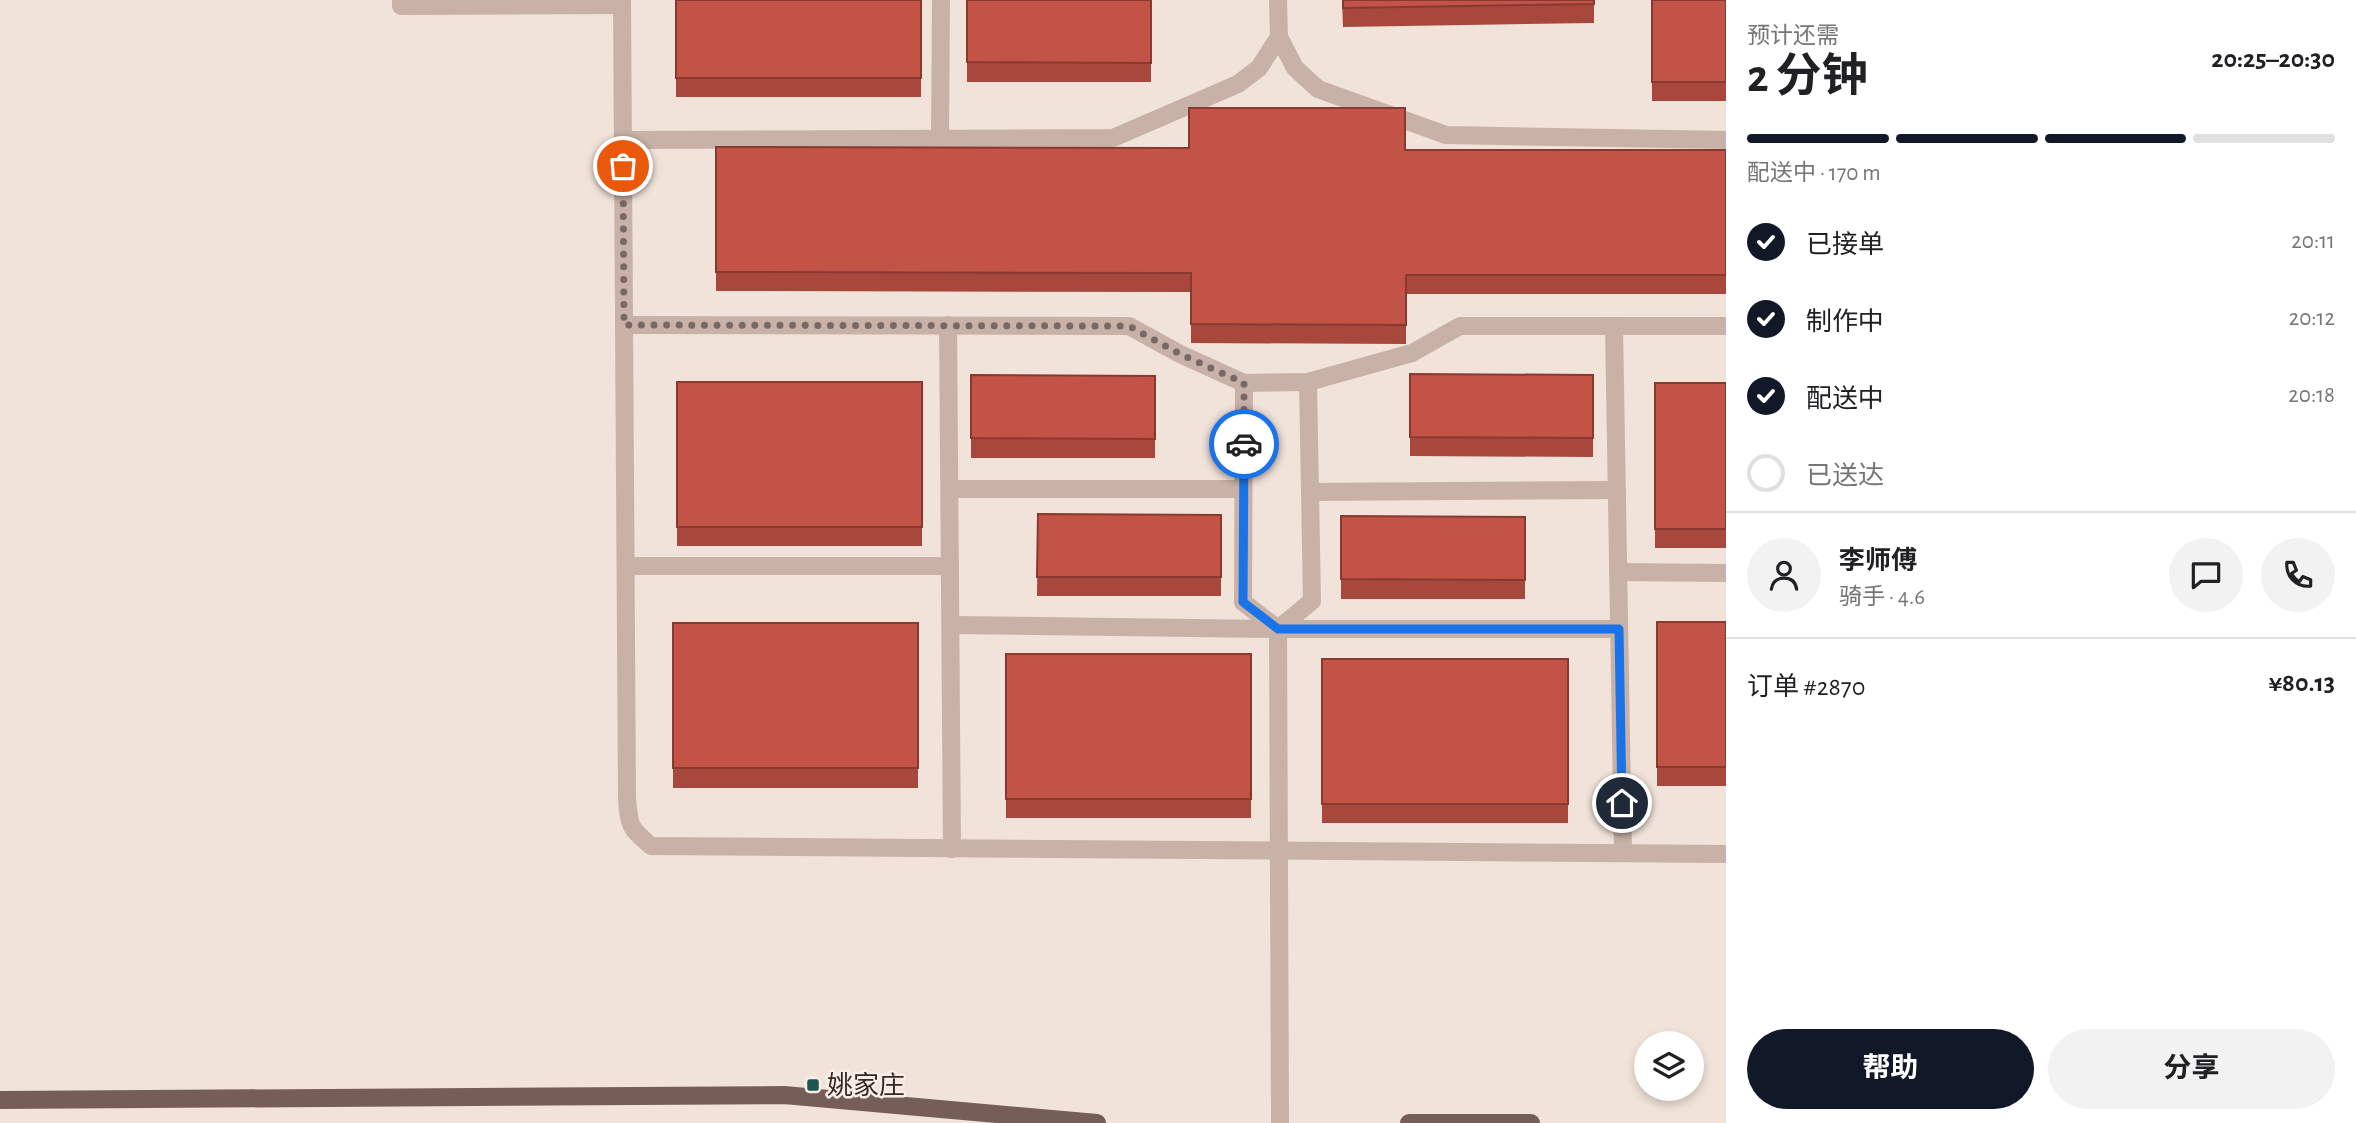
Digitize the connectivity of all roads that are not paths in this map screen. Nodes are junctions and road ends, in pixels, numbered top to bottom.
1 (401, 0) edge
2 (941, 0) edge
3 (1279, 0) edge
4 (622, 3) edge
5 (1279, 37) junction
6 (940, 139) junction
7 (623, 140) junction
8 (1726, 140) edge
9 (624, 325) junction
10 (948, 325) junction
11 (1614, 326) junction
12 (1726, 326) edge
13 (1308, 382) junction
14 (1244, 383) junction
15 (950, 489) junction
16 (1244, 489) junction
17 (1617, 490) junction
18 (1310, 492) junction
19 (626, 566) junction
20 (950, 566) junction
21 (1618, 572) junction
22 (1726, 573) edge
23 (951, 625) junction
24 (1278, 629) junction
25 (1619, 629) junction
26 (953, 849) junction
27 (1279, 851) junction
28 (1623, 853) junction
29 (1726, 854) edge
30 (0, 1100) edge
31 (1097, 1123) edge
32 (1280, 1123) edge
33 (1409, 1123) edge
34 (1531, 1123) edge

1 - 4 street
2 - 6 street
3 - 5 street
4 - 7 street
5 - 6 street
5 - 8 street
6 - 7 street
7 - 9 street
9 - 10 street
9 - 19 street
10 - 14 street
10 - 15 street
11 - 12 street
11 - 13 street
11 - 17 street
13 - 14 street
13 - 18 street
14 - 16 street
15 - 16 street
15 - 20 street
16 - 24 street
17 - 18 street
17 - 21 street
18 - 24 street
19 - 20 street
19 - 26 street
20 - 23 street
21 - 22 street
21 - 25 street
23 - 24 street
23 - 26 street
24 - 25 street
24 - 27 street
25 - 28 street
26 - 27 street
27 - 28 street
27 - 32 street
28 - 29 street
30 - 31 main road
33 - 34 main road

